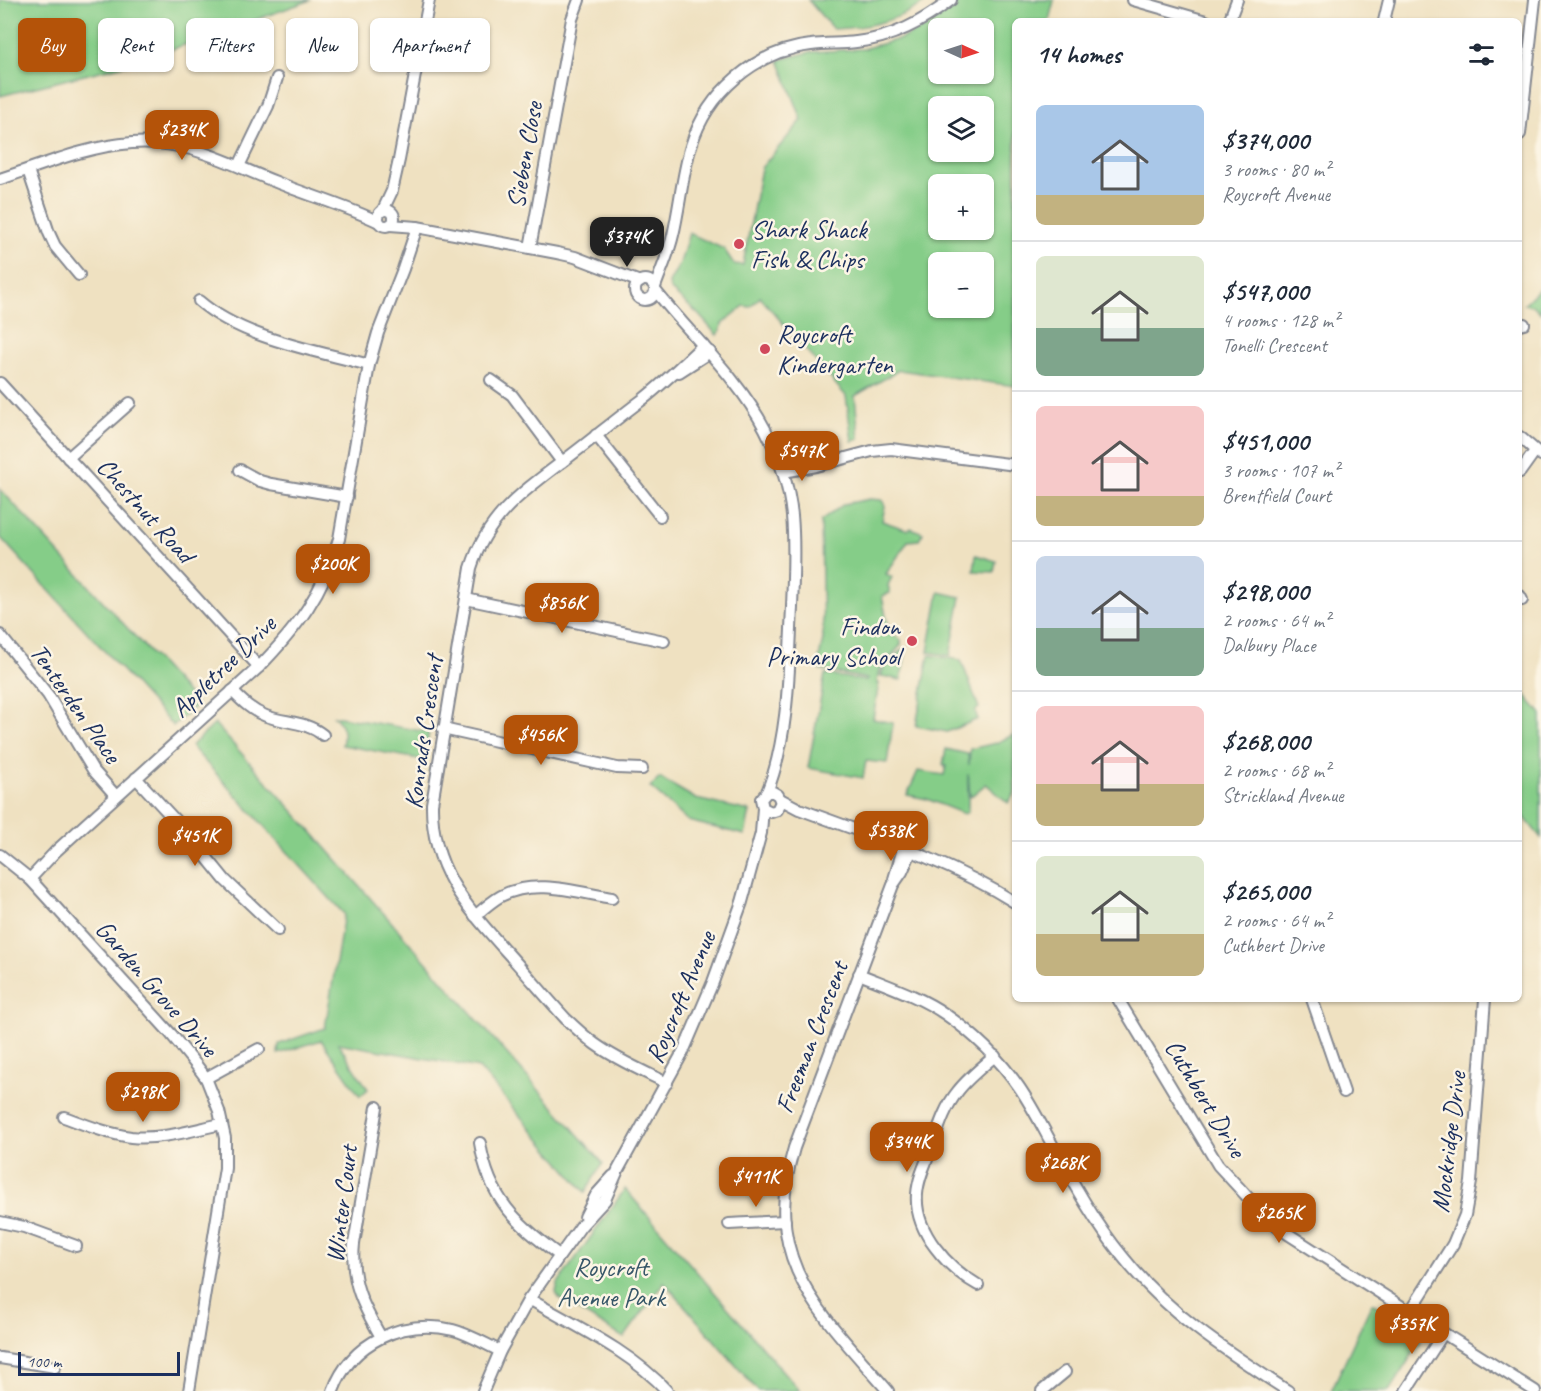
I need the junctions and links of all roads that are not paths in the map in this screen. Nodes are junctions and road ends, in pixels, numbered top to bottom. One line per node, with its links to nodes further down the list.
1 (429, 0): 16 (street)
2 (579, 0): 18 (street, Sieben Close)
3 (951, 0): 21 (street)
4 (1133, 0): 8 (street)
5 (1237, 0): 9 (street)
6 (1389, 0): 10 (street)
7 (1535, 0): 12 (street)
8 (1196, 18)
9 (1230, 18)
10 (1385, 18)
11 (277, 78): 13 (street)
12 (1522, 116)
13 (239, 166): 14 (street); 16 (street)
14 (28, 170): 15 (street); 20 (street)
15 (0, 179)
16 (386, 215): 17 (street)
17 (417, 227): 18 (street); 24 (street, Appletree Drive)
18 (530, 248): 19 (street)
19 (596, 265): 21 (street); 21 (street)
20 (80, 275)
21 (649, 288): 23 (street)
22 (199, 301): 24 (street)
23 (706, 349): 28 (street, Konrads Crescent); 36 (street)
24 (369, 365): 37 (street, Appletree Drive)
25 (491, 380): 32 (street)
26 (0, 383): 31 (street, Chestnut Road)
27 (130, 403): 31 (street)
28 (596, 435): 32 (street, Konrads Crescent); 38 (street)
29 (1522, 439): 30 (street)
30 (1538, 453): 35 (street)
31 (68, 458): 42 (street, Chestnut Road)
32 (562, 462): 39 (street, Konrads Crescent)
33 (1012, 464): 36 (street)
34 (240, 470): 37 (street)
35 (1522, 470)
36 (784, 476): 47 (street)
37 (347, 497): 42 (street, Appletree Drive)
38 (660, 516)
39 (466, 599): 41 (street); 44 (street, Konrads Crescent)
40 (0, 635): 50 (street, Tenterden Place)
41 (664, 641)
42 (258, 667): 43 (street, Appletree Drive)
43 (232, 691): 45 (street); 48 (street, Appletree Drive)
44 (443, 729): 46 (street); 59 (street, Konrads Crescent)
45 (323, 735)
46 (642, 769)
47 (776, 770): 49 (street); 51 (street)
48 (136, 778): 50 (street, Appletree Drive); 60 (street)
49 (767, 792): 51 (street); 52 (street)
50 (116, 796): 56 (street, Appletree Drive)
51 (779, 803): 52 (street); 53 (street, Roycroft Avenue); 54 (street)
52 (763, 808): 53 (street, Roycroft Avenue)
53 (761, 833): 68 (street, Roycroft Avenue)
54 (907, 850): 58 (street); 61 (street, Freeman Crescent)
55 (0, 855): 56 (street, Garden Grove Drive)
56 (27, 877): 67 (street, Garden Grove Drive)
57 (612, 898): 59 (street)
58 (1012, 901)
59 (475, 916): 68 (street, Konrads Crescent)
60 (278, 930)
61 (859, 974): 66 (street); 74 (street, Freeman Crescent)
62 (1121, 1002): 81 (street, Cuthbert Drive)
63 (1313, 1002): 69 (street)
64 (1485, 1002): 81 (street, Mockridge Drive)
65 (259, 1049): 67 (street)
66 (995, 1056): 79 (street); 94 (street)
67 (206, 1078): 72 (street, Garden Grove Drive)
68 (667, 1083): 78 (street, Roycroft Avenue)
69 (1344, 1092)
70 (376, 1107): 83 (street, Winter Court)
71 (64, 1117): 72 (street)
72 (222, 1124): 88 (street, Garden Grove Drive)
73 (480, 1143): 78 (street)
74 (785, 1221): 76 (street); 92 (street, Freeman Crescent)
75 (0, 1222): 77 (street)
76 (729, 1224)
77 (76, 1246)
78 (559, 1255): 80 (street, Roycroft Avenue)
79 (978, 1285)
80 (529, 1299): 84 (street, Roycroft Avenue); 91 (street)
81 (1410, 1312): 82 (street, Cuthbert Drive)
82 (1443, 1334): 95 (street); 96 (street, Cuthbert Drive)
83 (381, 1337): 84 (street); 89 (street)
84 (500, 1351): 90 (street, Roycroft Avenue)
85 (0, 1358): 86 (street)
86 (55, 1367)
87 (1065, 1372): 93 (street)
88 (189, 1391)
89 (333, 1391)
90 (483, 1391)
91 (667, 1391)
92 (888, 1391)
93 (1042, 1391)
94 (1288, 1391)
95 (1406, 1391)
96 (1535, 1391)

